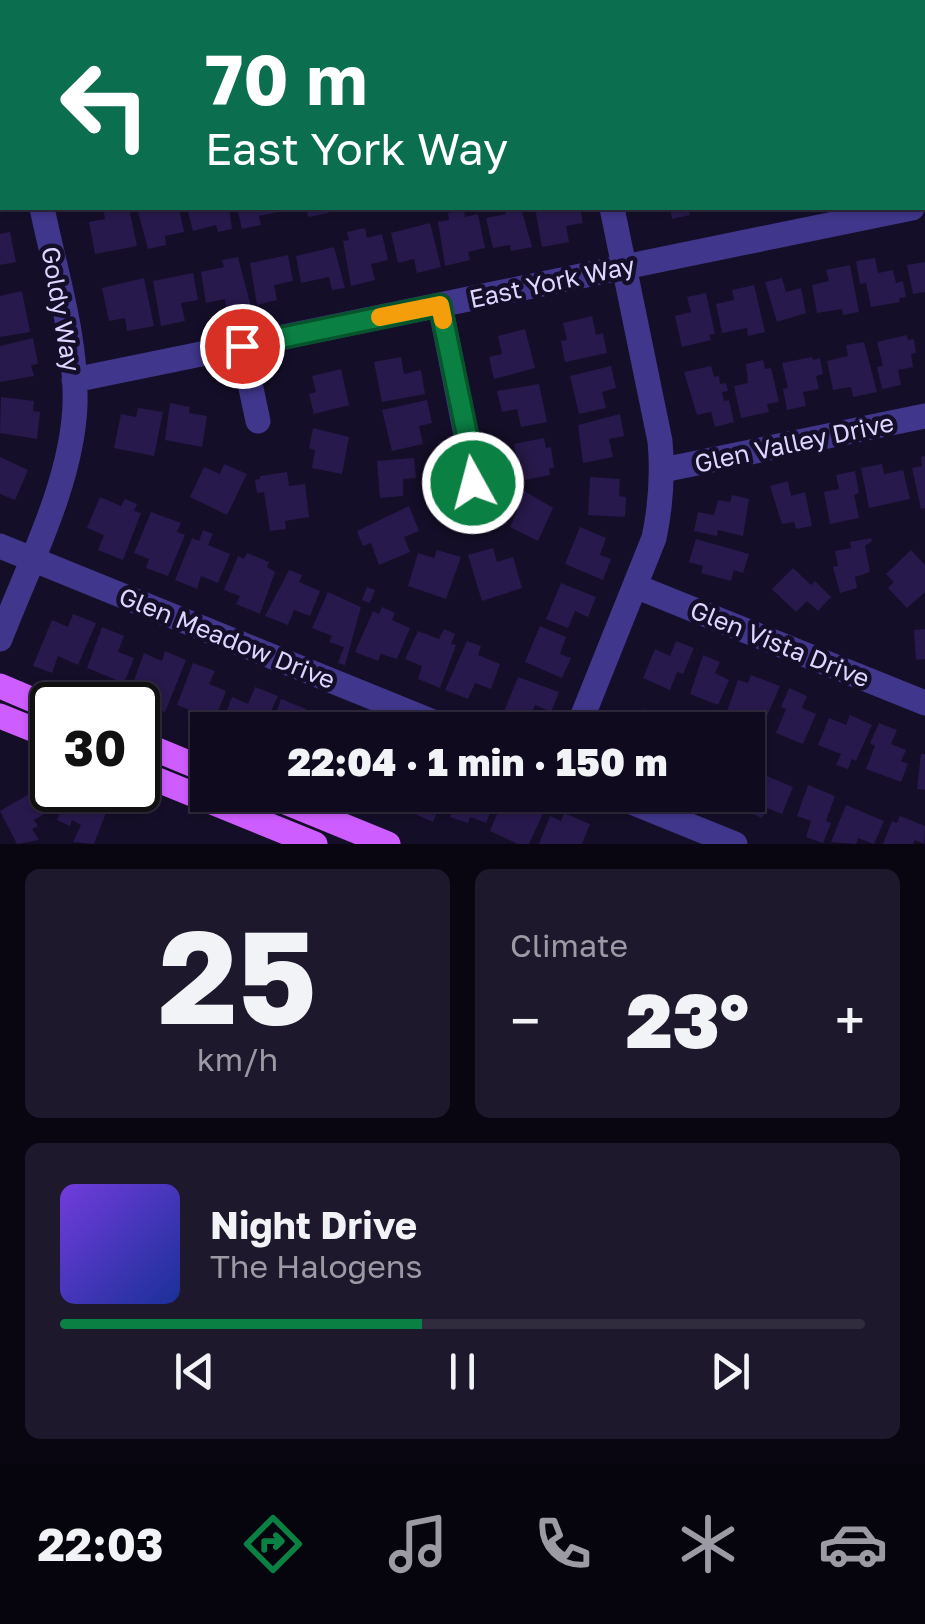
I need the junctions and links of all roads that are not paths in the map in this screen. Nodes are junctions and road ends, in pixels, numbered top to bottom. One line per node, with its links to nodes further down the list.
1 (42, 210): 7 (street, Goldy Way)
2 (612, 210): 4 (street)
3 (902, 210): 4 (street, East York Way)
4 (624, 267): 5 (street, East York Way); 10 (street)
5 (440, 305): 6 (street, East York Way); 11 (street)
6 (242, 346): 7 (street, East York Way); 9 (street)
7 (74, 380): 13 (street, Goldy Way)
8 (925, 416): 10 (street, Glen Valley Drive)
9 (258, 421)
10 (663, 470): 14 (street)
11 (458, 501)
12 (0, 546): 13 (street, Glen Meadow Drive)
13 (30, 558): 15 (street, Goldy Way); 19 (street, Glen Meadow Drive)
14 (635, 586): 18 (street, Glen Vista Drive); 20 (street)
15 (0, 639)
16 (0, 686): 17 (main road)
17 (30, 699)
18 (925, 703)
19 (410, 712)
20 (583, 712)
21 (0, 716): 22 (main road)
22 (30, 729)
23 (160, 751): 24 (main road)
24 (190, 763)
25 (160, 781): 28 (main road)
26 (310, 812): 29 (main road)
27 (656, 812): 30 (street)
28 (315, 844)
29 (388, 844)
30 (735, 844)

